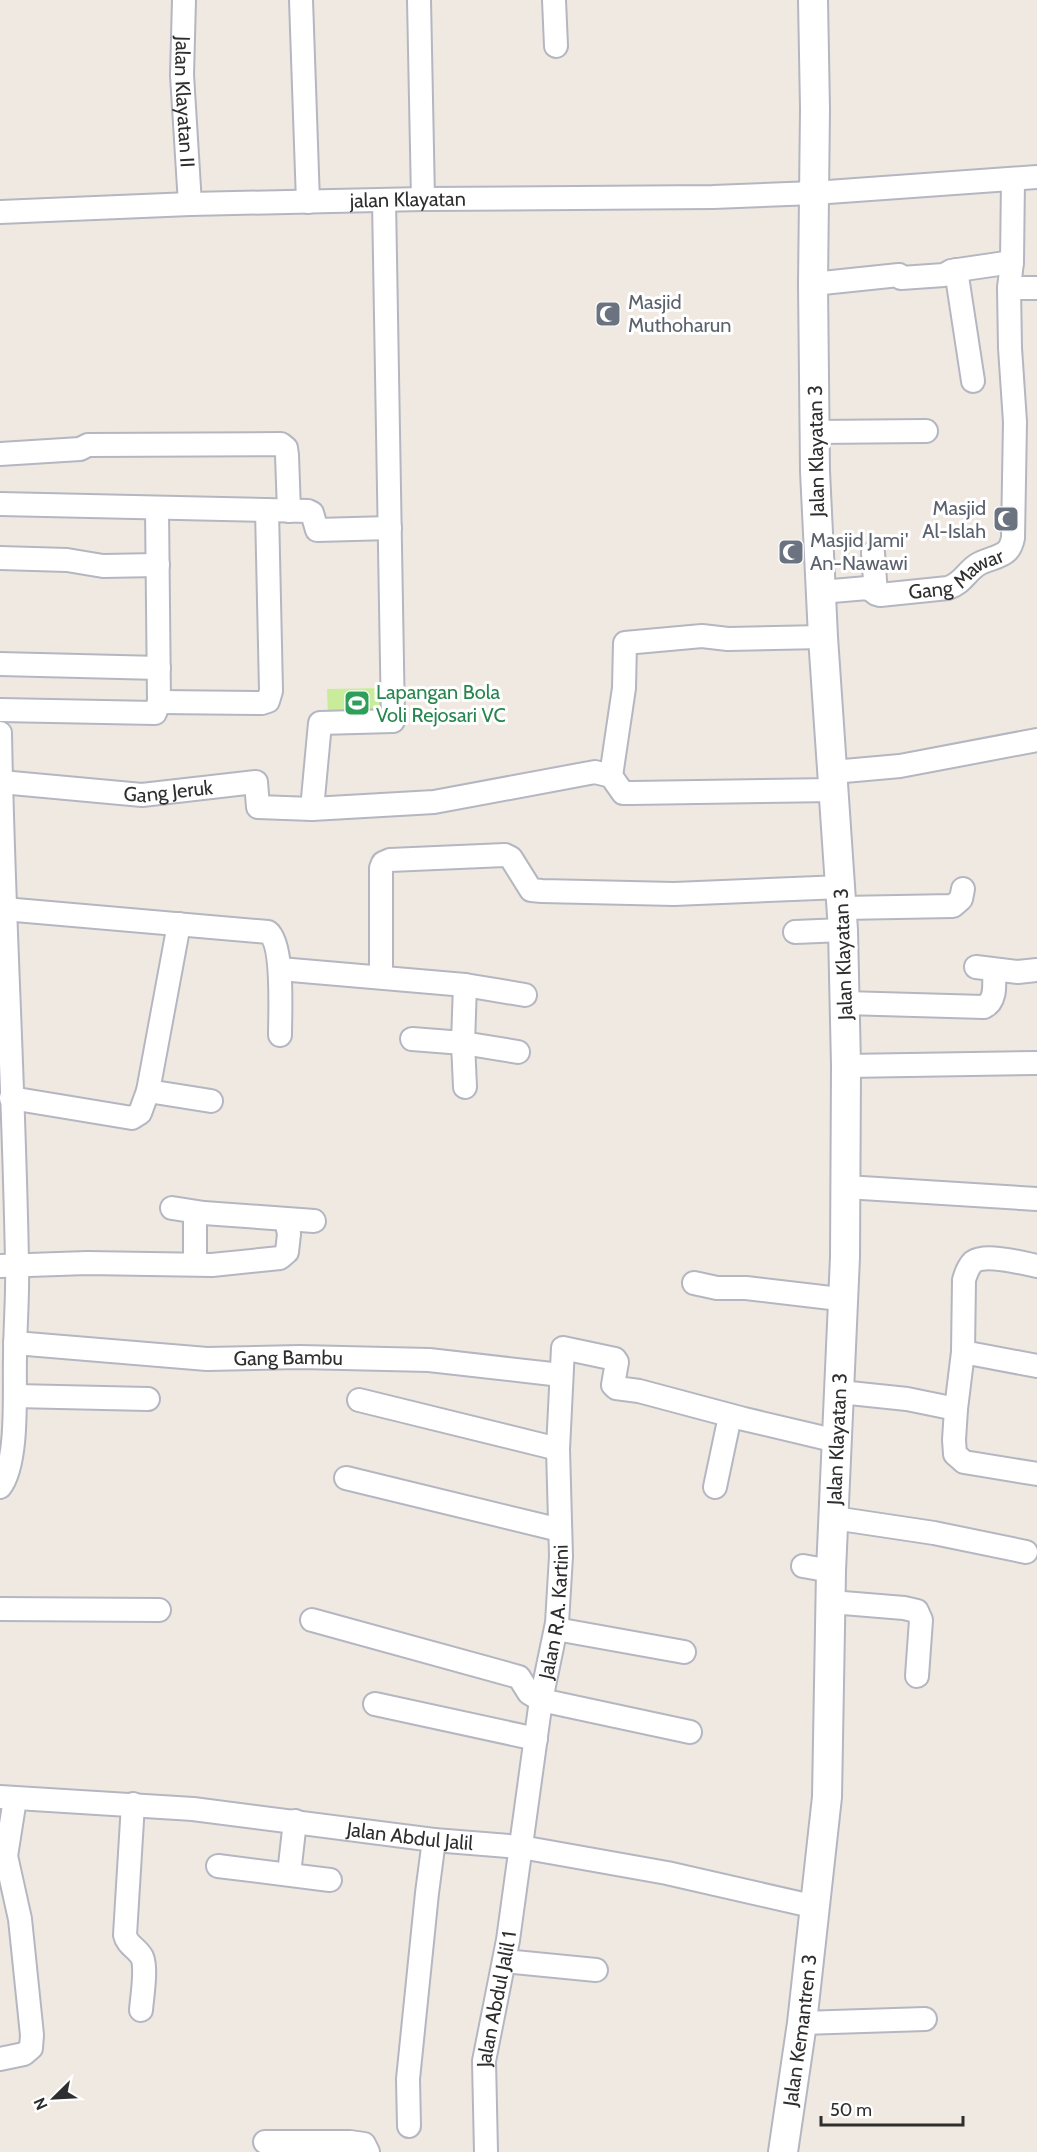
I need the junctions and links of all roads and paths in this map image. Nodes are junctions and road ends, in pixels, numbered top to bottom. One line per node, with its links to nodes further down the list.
1 (184, 0): 13 (street, Jalan Klayatan II)
2 (301, 0): 12 (street)
3 (419, 0): 10 (street)
4 (554, 0): 6 (street)
5 (813, 0): 9 (street, Jalan Klayatan 3)
6 (556, 46)
7 (1037, 177): 8 (street, jalan Klayatan)
8 (1013, 179): 9 (street, jalan Klayatan); 15 (street, Gang Mawar)
9 (814, 193): 10 (street, jalan Klayatan); 17 (street, Jalan Klayatan 3)
10 (423, 199): 11 (street, jalan Klayatan)
11 (384, 200): 12 (street, jalan Klayatan); 27 (street)
12 (308, 201): 13 (street, jalan Klayatan)
13 (190, 204): 14 (street, jalan Klayatan)
14 (0, 212)
15 (1012, 262): 16 (street); 18 (street, Gang Mawar)
16 (956, 270): 17 (street); 20 (street)
17 (813, 284): 22 (street, Jalan Klayatan 3)
18 (1009, 288): 19 (street); 32 (street, Gang Mawar)
19 (1037, 288)
20 (973, 381)
21 (926, 431): 22 (street)
22 (815, 432): 31 (street, Jalan Klayatan 3)
23 (0, 454): 26 (street)
24 (0, 504): 25 (street)
25 (157, 508): 26 (street); 30 (street)
26 (278, 511): 27 (street); 36 (street)
27 (390, 528): 43 (street)
28 (873, 553): 32 (street)
29 (0, 558): 30 (street)
30 (158, 565): 35 (street)
31 (821, 592): 32 (street, Gang Mawar); 33 (street, Jalan Klayatan 3)
32 (876, 594)
33 (823, 637): 40 (street); 41 (street, Jalan Klayatan 3)
34 (0, 664): 35 (street)
35 (159, 669): 36 (street)
36 (159, 702): 37 (street)
37 (0, 710)
38 (0, 733): 42 (street)
39 (1037, 740): 41 (street)
40 (611, 776): 41 (street); 43 (street)
41 (834, 781): 45 (street, Jalan Klayatan 3)
42 (1, 782): 43 (street, Gang Jeruk); 46 (street)
43 (312, 809)
44 (963, 888): 45 (street)
45 (842, 908): 48 (street); 52 (street); 56 (street, Jalan Klayatan 3)
46 (4, 909): 47 (street); 49 (street)
47 (179, 924): 50 (street); 64 (street)
48 (795, 932)
49 (3, 937): 55 (street)
50 (280, 969): 52 (street); 57 (street)
51 (1037, 970): 56 (street)
52 (381, 977): 53 (street)
53 (465, 985): 54 (street); 59 (street)
54 (525, 995)
55 (4, 999): 65 (street)
56 (845, 1004): 62 (street, Jalan Klayatan 3)
57 (280, 1035)
58 (412, 1039): 59 (street)
59 (463, 1043): 60 (street); 63 (street)
60 (518, 1052)
61 (1037, 1063): 62 (street)
62 (846, 1066): 68 (street, Jalan Klayatan 3)
63 (465, 1087)
64 (148, 1091): 65 (street); 66 (street)
65 (11, 1098): 67 (street)
66 (211, 1101)
67 (6, 1121): 72 (street)
68 (846, 1187): 69 (street); 84 (street, Jalan Klayatan 3)
69 (1037, 1199)
70 (172, 1208): 71 (street)
71 (195, 1213): 73 (street); 75 (street)
72 (8, 1217): 76 (street)
73 (286, 1220): 74 (street); 75 (street)
74 (314, 1221)
75 (195, 1264): 76 (street)
76 (9, 1266): 80 (street)
77 (1037, 1266): 81 (street)
78 (694, 1283): 79 (street)
79 (831, 1298)
80 (10, 1352): 83 (street, Gang Bambu); 85 (street)
81 (963, 1352): 82 (street); 88 (street)
82 (1037, 1366)
83 (561, 1375): 89 (street, Jalan R.A. Kartini); 91 (street, Jalan R.A. Kartini)
84 (840, 1392): 88 (street); 90 (street, Jalan Klayatan 3)
85 (15, 1396): 86 (street); 94 (street)
86 (148, 1399)
87 (359, 1400): 91 (street)
88 (957, 1410): 92 (street)
89 (730, 1416): 90 (street); 95 (street)
90 (837, 1441): 96 (street, Jalan Klayatan 3)
91 (558, 1449): 97 (street, Jalan R.A. Kartini)
92 (1037, 1474)
93 (346, 1478): 97 (street)
94 (0, 1487)
95 (715, 1487)
96 (834, 1518): 98 (street); 100 (street, Jalan Klayatan 3)
97 (560, 1530): 105 (street, Jalan R.A. Kartini)
98 (1026, 1552)
99 (803, 1566): 100 (street)
100 (831, 1571): 101 (street, Jalan Klayatan 3)
101 (831, 1602): 107 (street); 121 (street, Jalan Klayatan 3)
102 (0, 1609): 103 (street)
103 (159, 1611)
104 (312, 1620): 108 (street)
105 (556, 1629): 106 (street); 108 (street, Jalan R.A. Kartini)
106 (684, 1652)
107 (917, 1676)
108 (541, 1700): 110 (street); 111 (street, Jalan R.A. Kartini)
109 (375, 1704): 111 (street)
110 (690, 1732)
111 (536, 1738): 116 (street, Jalan R.A. Kartini)
112 (7, 1798): 113 (street, Jalan Abdul Jalil); 117 (street)
113 (133, 1804): 114 (street, Jalan Abdul Jalil); 124 (street)
114 (295, 1821): 115 (street, Jalan Abdul Jalil); 119 (street)
115 (434, 1840): 116 (street, Jalan Abdul Jalil); 128 (street)
116 (521, 1847): 121 (street, Jalan Abdul Jalil); 122 (street, Jalan Abdul Jalil 1)
117 (3, 1855): 127 (street)
118 (218, 1866): 119 (street)
119 (289, 1874): 120 (street)
120 (330, 1880)
121 (816, 1907): 126 (street, Jalan Kemantren 3)
122 (504, 1960): 123 (street); 131 (street, Jalan Abdul Jalil 1)
123 (596, 1970)
124 (141, 2010)
125 (925, 2019): 126 (street)
126 (802, 2023): 132 (street, Jalan Kemantren 3)
127 (0, 2059)
128 (410, 2126)
129 (265, 2142): 130 (street)
130 (368, 2152)
131 (486, 2152)
132 (783, 2152)

